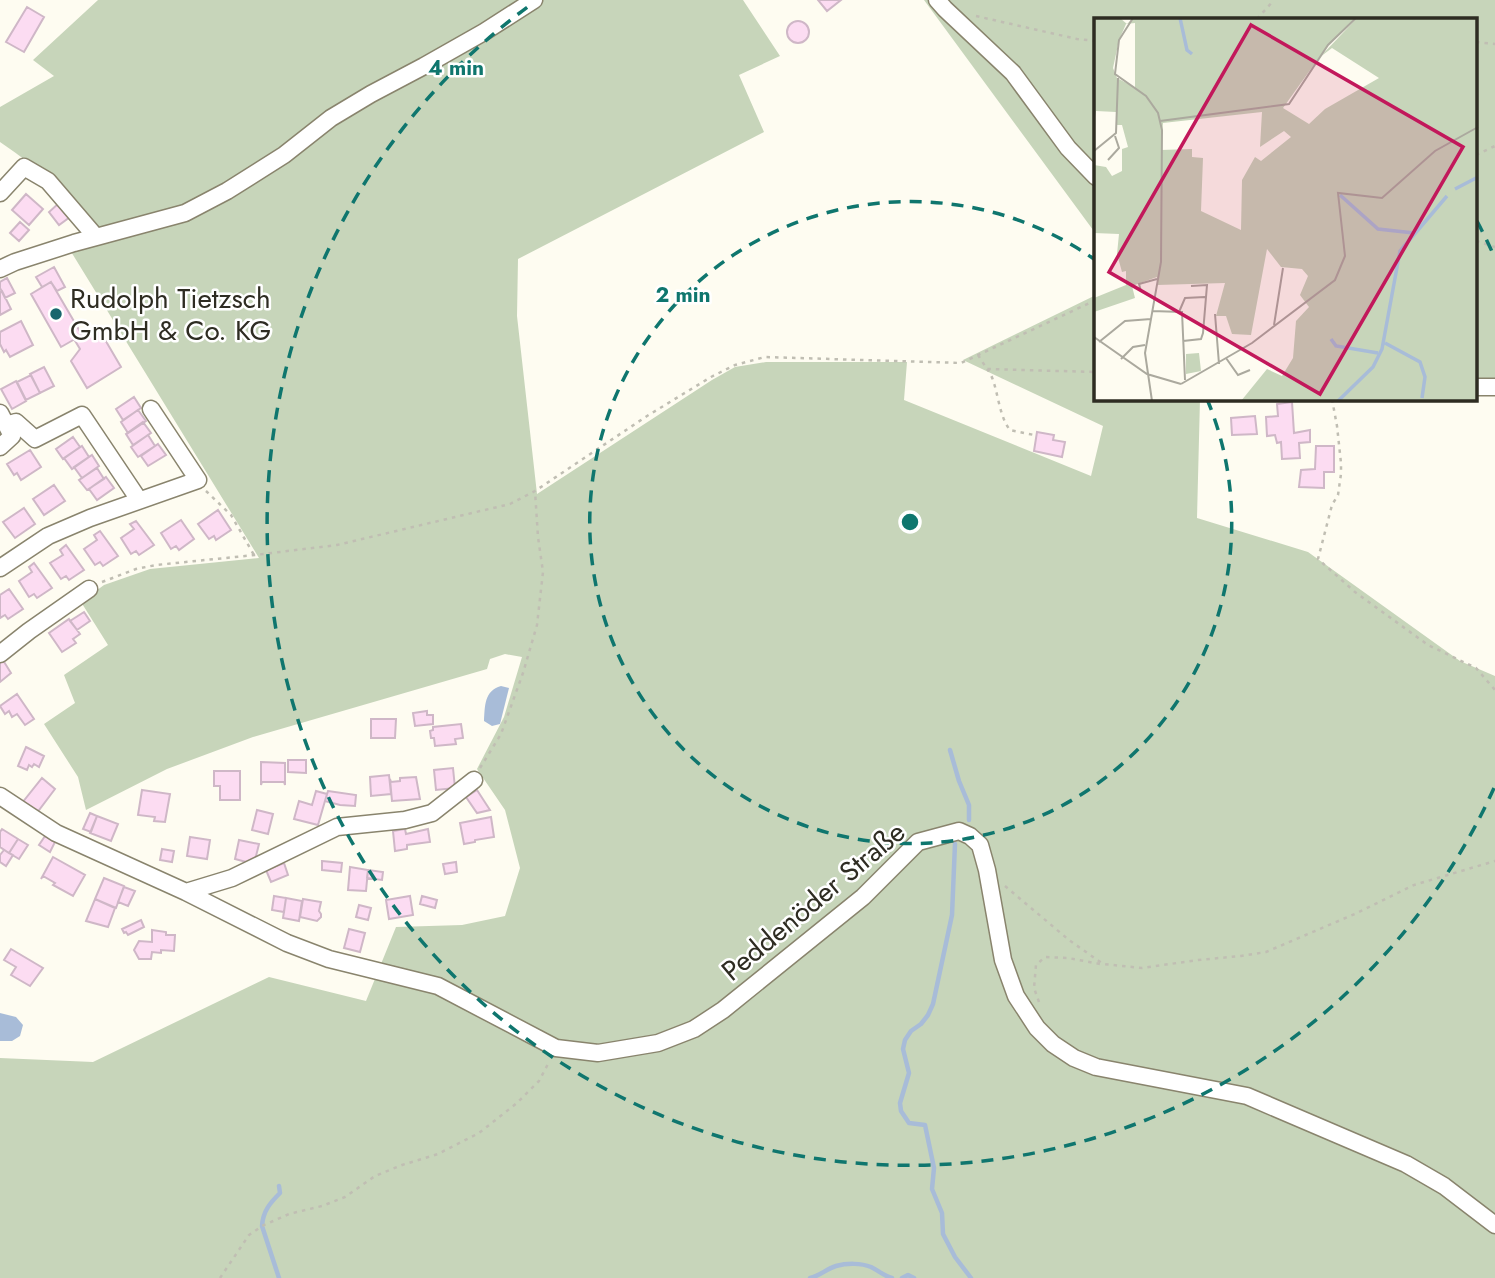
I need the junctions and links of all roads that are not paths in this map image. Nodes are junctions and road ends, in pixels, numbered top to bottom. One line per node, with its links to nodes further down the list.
1 (534, 0): 5 (street)
2 (937, 0): 3 (street)
3 (1094, 175)
4 (0, 193): 5 (street)
5 (96, 237): 6 (street)
6 (0, 269)
7 (151, 409): 10 (street)
8 (3, 419): 9 (street); 10 (street)
9 (0, 447)
10 (139, 500): 11 (street)
11 (0, 568)
12 (89, 589): 13 (street)
13 (0, 654)
14 (474, 780): 16 (street)
15 (0, 796): 16 (street, Peddenöder Straße)
16 (186, 892): 17 (street, Peddenöder Straße)
17 (1495, 1225)

